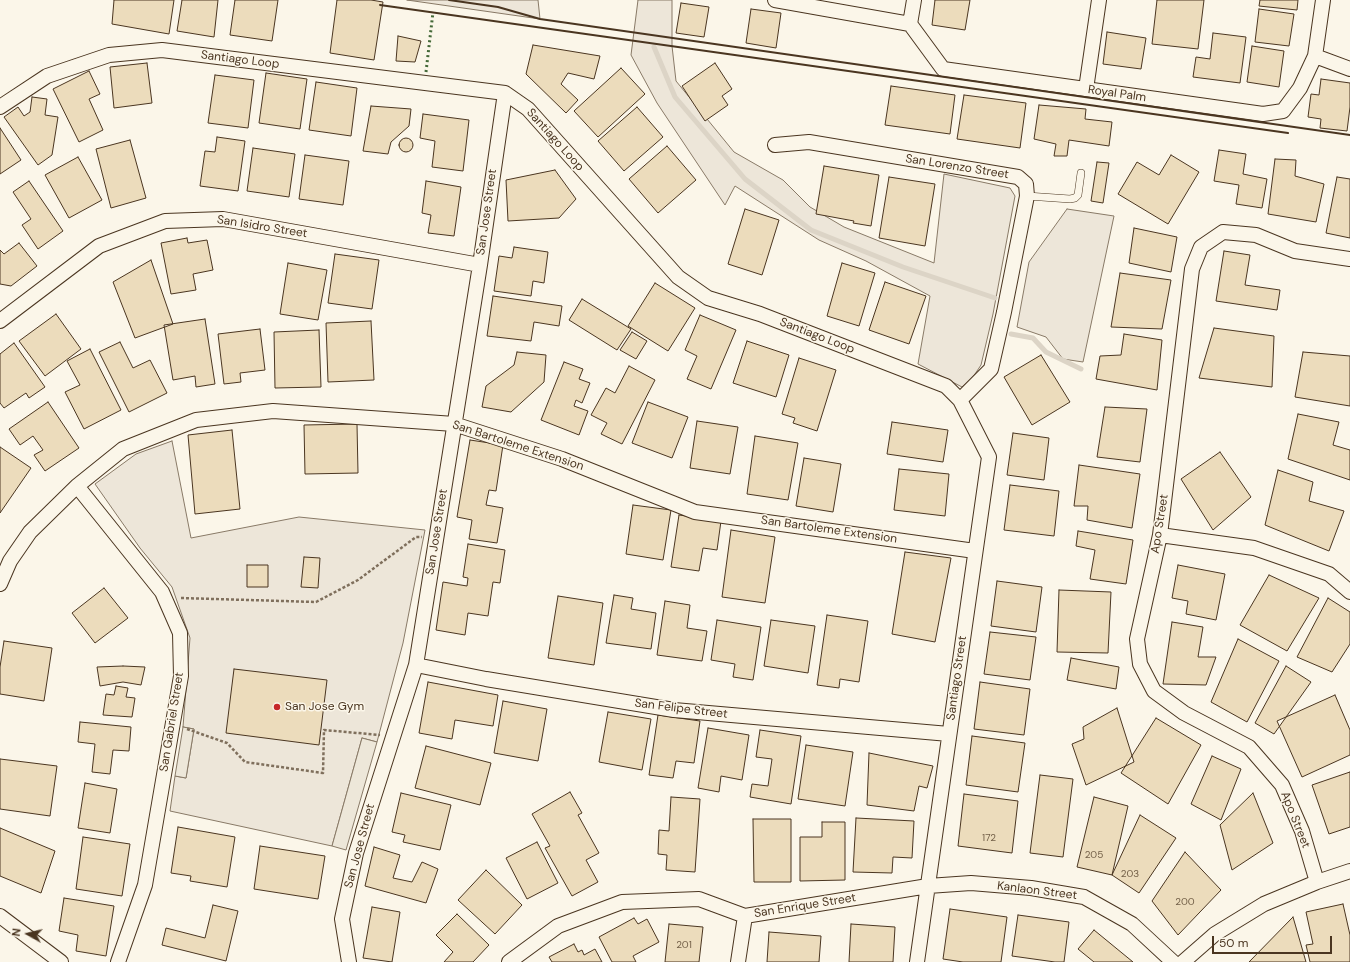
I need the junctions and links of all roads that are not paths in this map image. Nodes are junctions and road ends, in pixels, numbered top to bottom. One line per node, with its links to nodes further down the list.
1 (775, 0): 5 (street)
2 (914, 0): 5 (street)
3 (1099, 0): 8 (street)
4 (1323, 0): 6 (street, Royal Palm)
5 (910, 24): 8 (street, Royal Palm)
6 (1315, 56): 7 (street); 8 (street, Royal Palm)
7 (1350, 69)
8 (1086, 90)
9 (505, 93): 10 (street, Santiago Loop); 15 (street, San Jose Street); 17 (street, Santiago Loop)
10 (0, 107)
11 (775, 145): 13 (street, San Lorenzo Street)
12 (1081, 173): 13 (lane)
13 (1027, 196): 17 (street)
14 (1350, 259): 20 (street, Apo Street)
15 (480, 265): 16 (street, San Isidro Street); 18 (street, San Jose Street)
16 (0, 321)
17 (960, 400): 21 (street, Santiago Street)
18 (454, 424): 19 (street, San Bartoleme Extension); 21 (street, San Bartoleme Extension); 24 (street, San Jose Street)
19 (77, 486): 22 (street, San Bartoleme Extension); 32 (street, San Gabriel Street)
20 (1160, 535): 23 (street); 27 (street, Apo Street)
21 (975, 551): 25 (street, Santiago Street)
22 (0, 584)
23 (1350, 592)
24 (416, 665): 25 (street, San Felipe Street); 33 (street, San Jose Street)
25 (949, 734): 28 (street, Santiago Street)
26 (1350, 871): 27 (street)
27 (1317, 882): 38 (street)
28 (928, 886): 30 (street, San Enrique Street); 36 (street, Santiago Street); 37 (street, Kanlaon Street)
29 (0, 916): 31 (street)
30 (745, 916): 34 (street, San Enrique Street); 35 (street)
31 (61, 962)
32 (118, 962)
33 (349, 962)
34 (509, 962)
35 (738, 962)
36 (917, 962)
37 (1173, 962)
38 (1183, 962)

